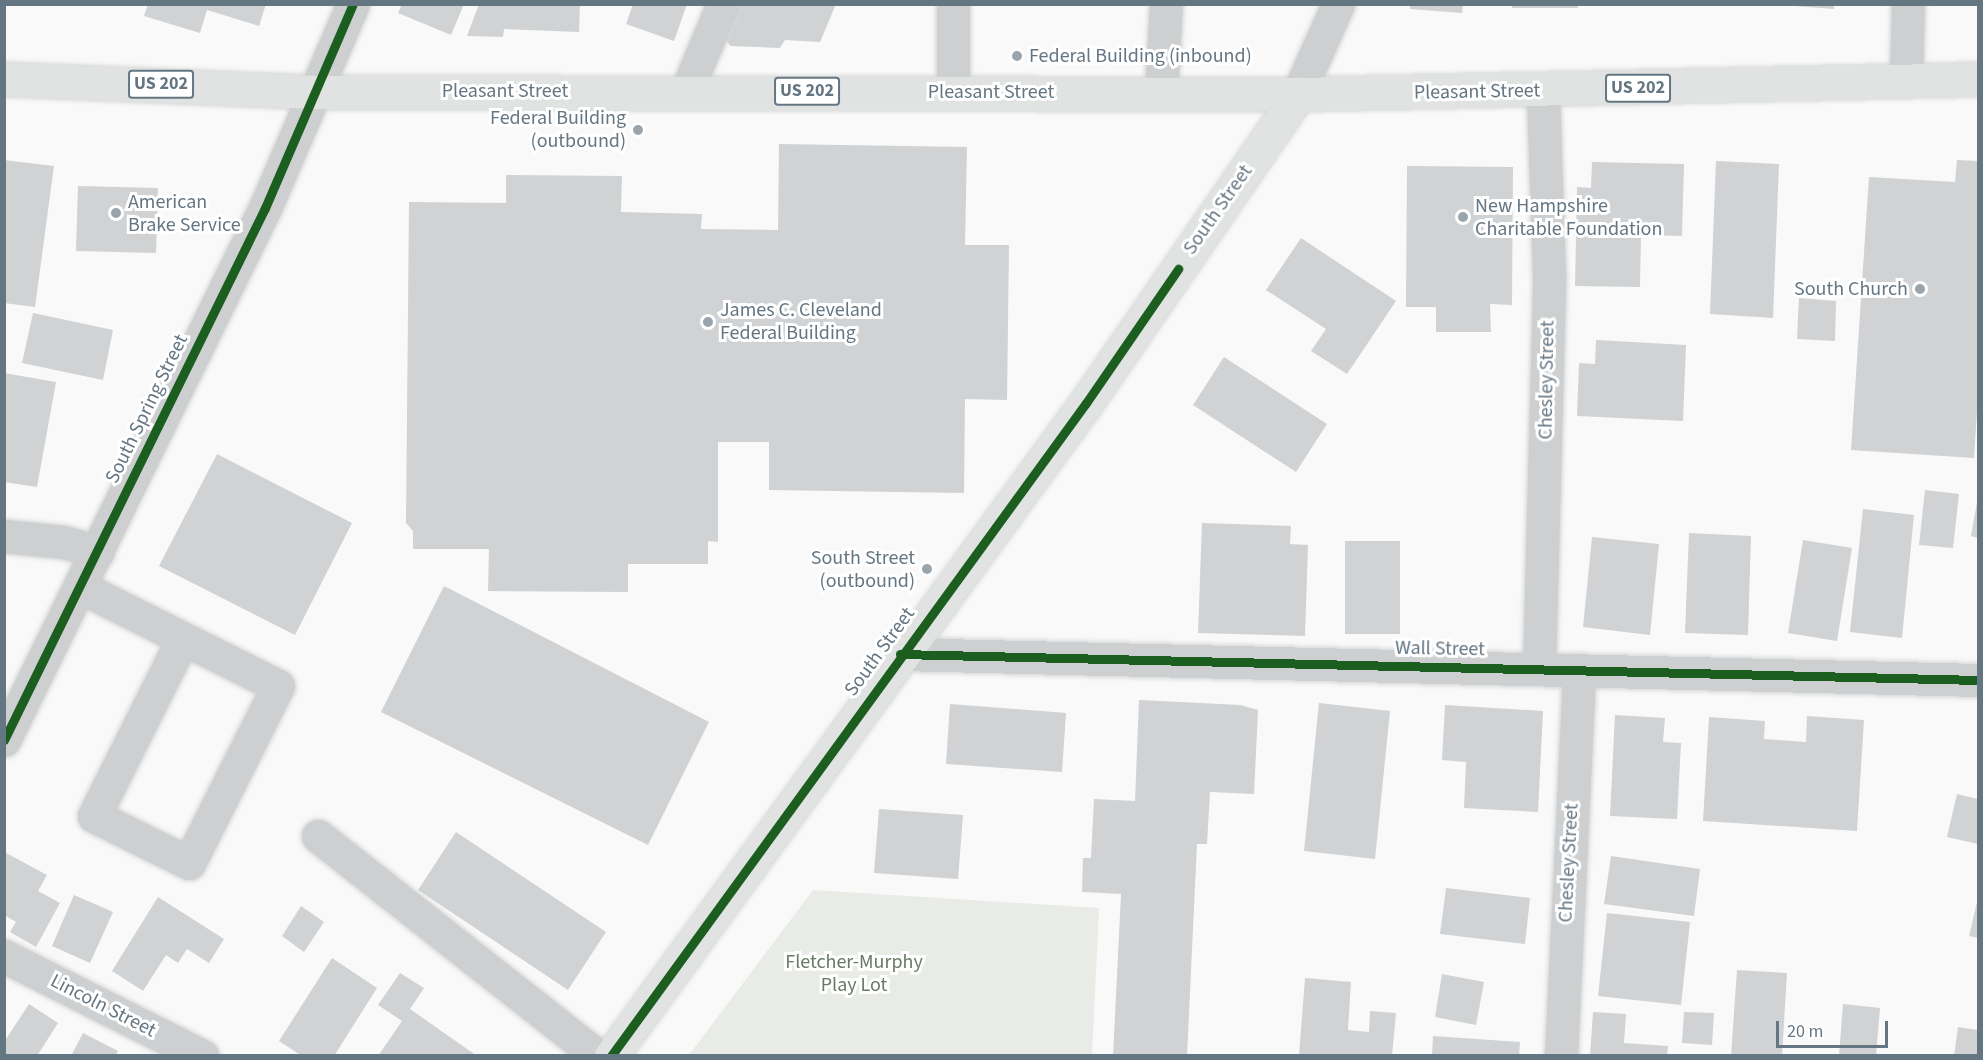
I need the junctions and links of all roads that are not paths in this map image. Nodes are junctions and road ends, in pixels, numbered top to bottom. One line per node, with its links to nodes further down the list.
1 (353, 4): 12 (street, South Spring Street)
2 (723, 4): 10 (street)
3 (953, 4): 13 (street)
4 (1166, 4): 14 (street)
5 (1338, 4): 15 (street)
6 (1908, 4): 7 (street)
7 (1906, 78): 9 (main road, Pleasant Street / US 202); 11 (main road, Pleasant Street / US 202)
8 (4, 79): 12 (main road, Pleasant Street / US 202)
9 (1978, 79)
10 (687, 90): 12 (main road, Pleasant Street / US 202); 13 (main road, Pleasant Street / US 202)
11 (1543, 91): 15 (main road, Pleasant Street / US 202); 21 (street, Chesley Street)
12 (317, 92): 17 (street, South Spring Street)
13 (953, 92): 14 (main road, Pleasant Street / US 202)
14 (1161, 93): 15 (main road, Pleasant Street / US 202)
15 (1298, 94): 20 (main road, South Street)
16 (4, 536): 17 (street)
17 (98, 552): 18 (street, South Spring Street)
18 (80, 587): 19 (street); 24 (street, South Spring Street)
19 (182, 640): 19 (street)
20 (900, 654): 21 (street, Wall Street); 30 (main road, South Street)
21 (1539, 669): 22 (street, Wall Street)
22 (1579, 670): 23 (street, Wall Street); 31 (street, Chesley Street)
23 (1978, 680)
24 (18, 683): 25 (street, South Spring Street)
25 (4, 740)
26 (318, 836): 29 (street)
27 (4, 956): 28 (street, Lincoln Street)
28 (202, 1056)
29 (598, 1056)
30 (611, 1056)
31 (1561, 1056)

